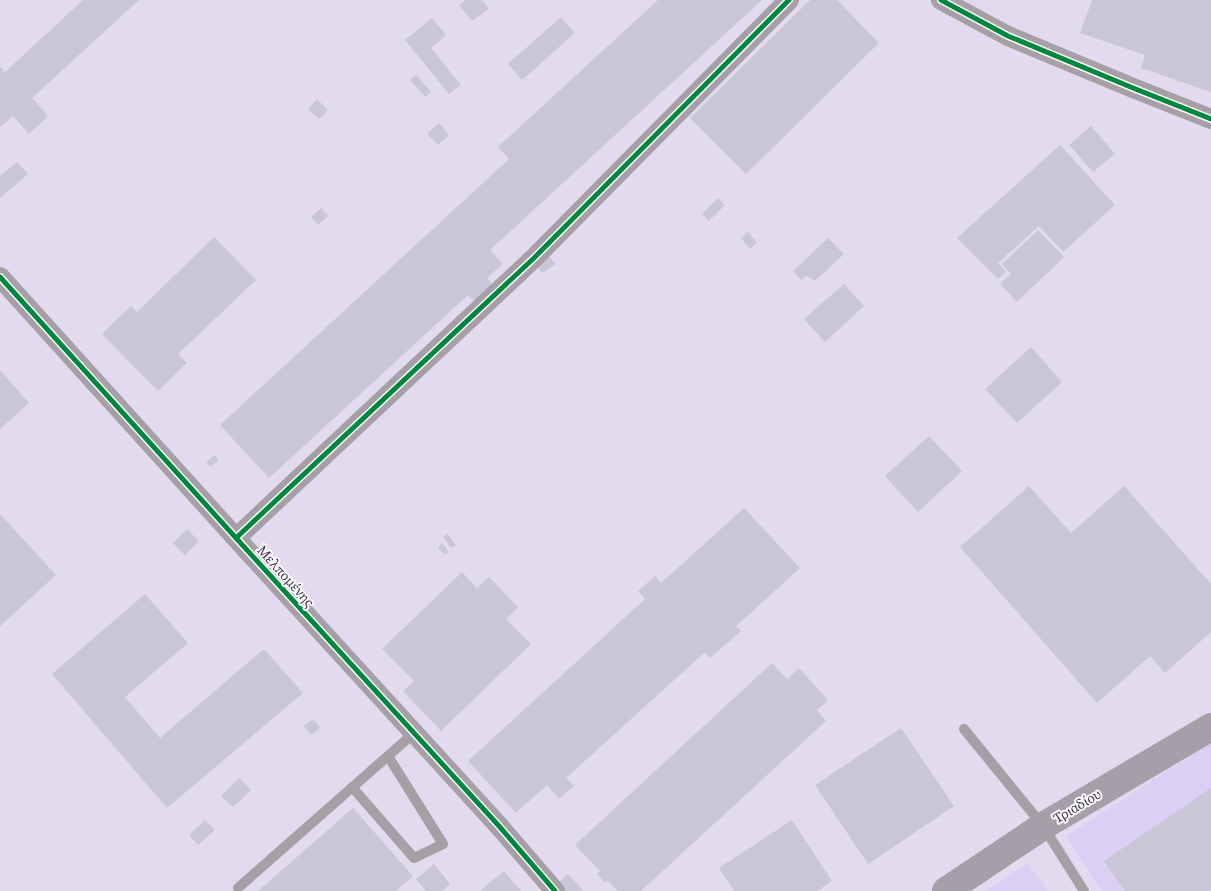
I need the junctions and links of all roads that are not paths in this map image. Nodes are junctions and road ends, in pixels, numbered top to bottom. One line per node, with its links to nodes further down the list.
1 (789, 0): 5 (street)
2 (942, 0): 3 (street)
3 (1211, 119)
4 (0, 277): 5 (street, Μελπομένης)
5 (236, 538): 8 (street, Μελπομένης)
6 (1211, 727): 11 (main road, Τριαδίου)
7 (964, 729): 11 (lane)
8 (414, 733): 9 (lane); 13 (street, Μελπομένης)
9 (388, 756): 10 (lane); 10 (lane)
10 (352, 787): 12 (lane)
11 (1043, 826): 14 (main road, Τριαδίου); 15 (lane)
12 (238, 888)
13 (555, 891)
14 (946, 891)
15 (1084, 891)

